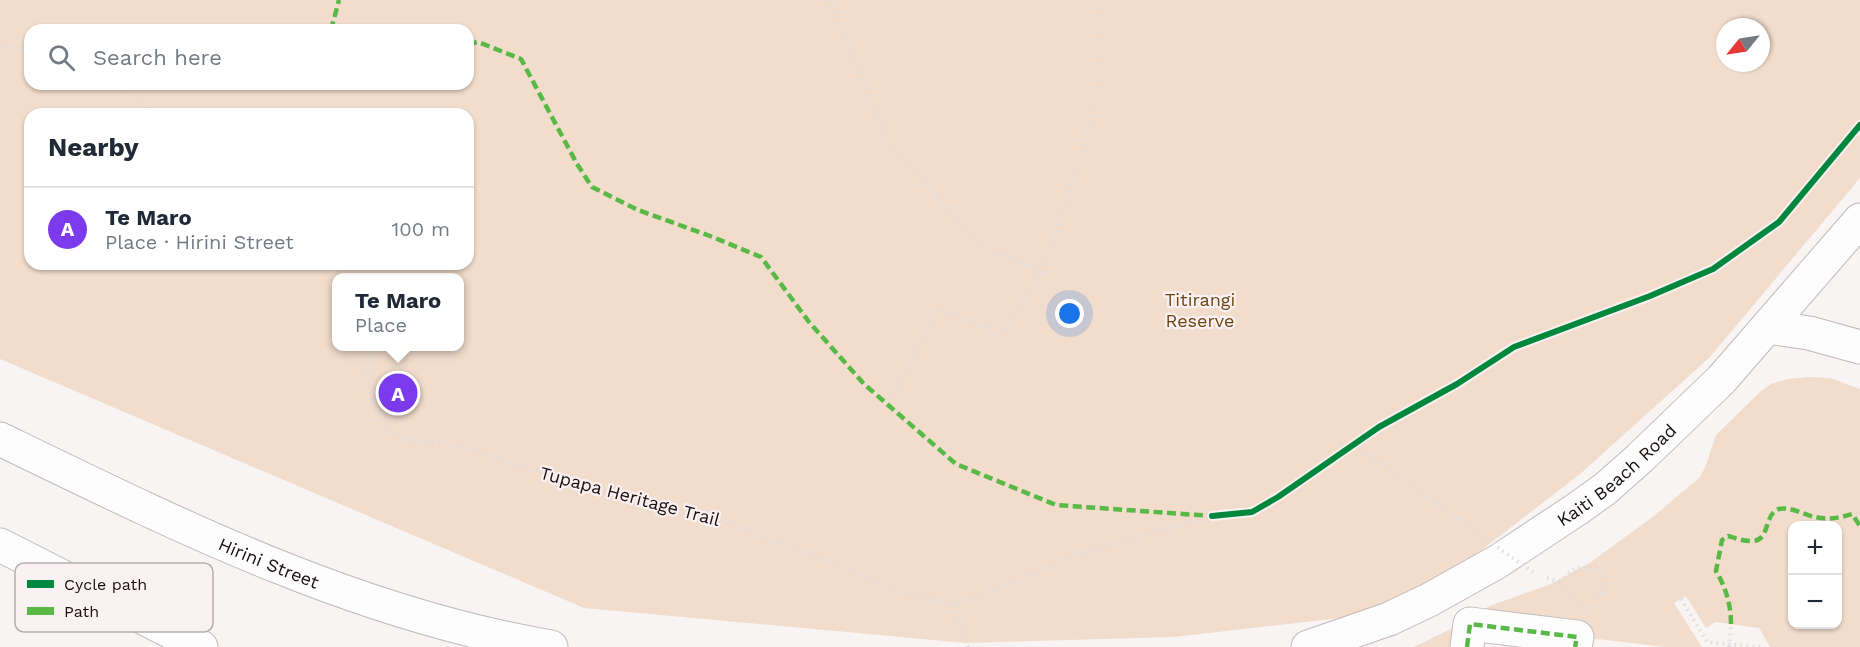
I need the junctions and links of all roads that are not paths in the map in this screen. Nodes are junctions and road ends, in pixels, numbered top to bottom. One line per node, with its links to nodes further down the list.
1 (1860, 219): 2 (main road, Kaiti Beach Road)
2 (1768, 327): 3 (main road); 10 (main road, Kaiti Beach Road)
3 (1860, 347)
4 (0, 439): 9 (main road, Hirini Street)
5 (0, 545): 6 (main road)
6 (35, 563)
7 (171, 632): 8 (main road)
8 (201, 647)
9 (551, 647)
10 (1308, 647)
11 (1467, 647): 12 (main road)
12 (1575, 647)

